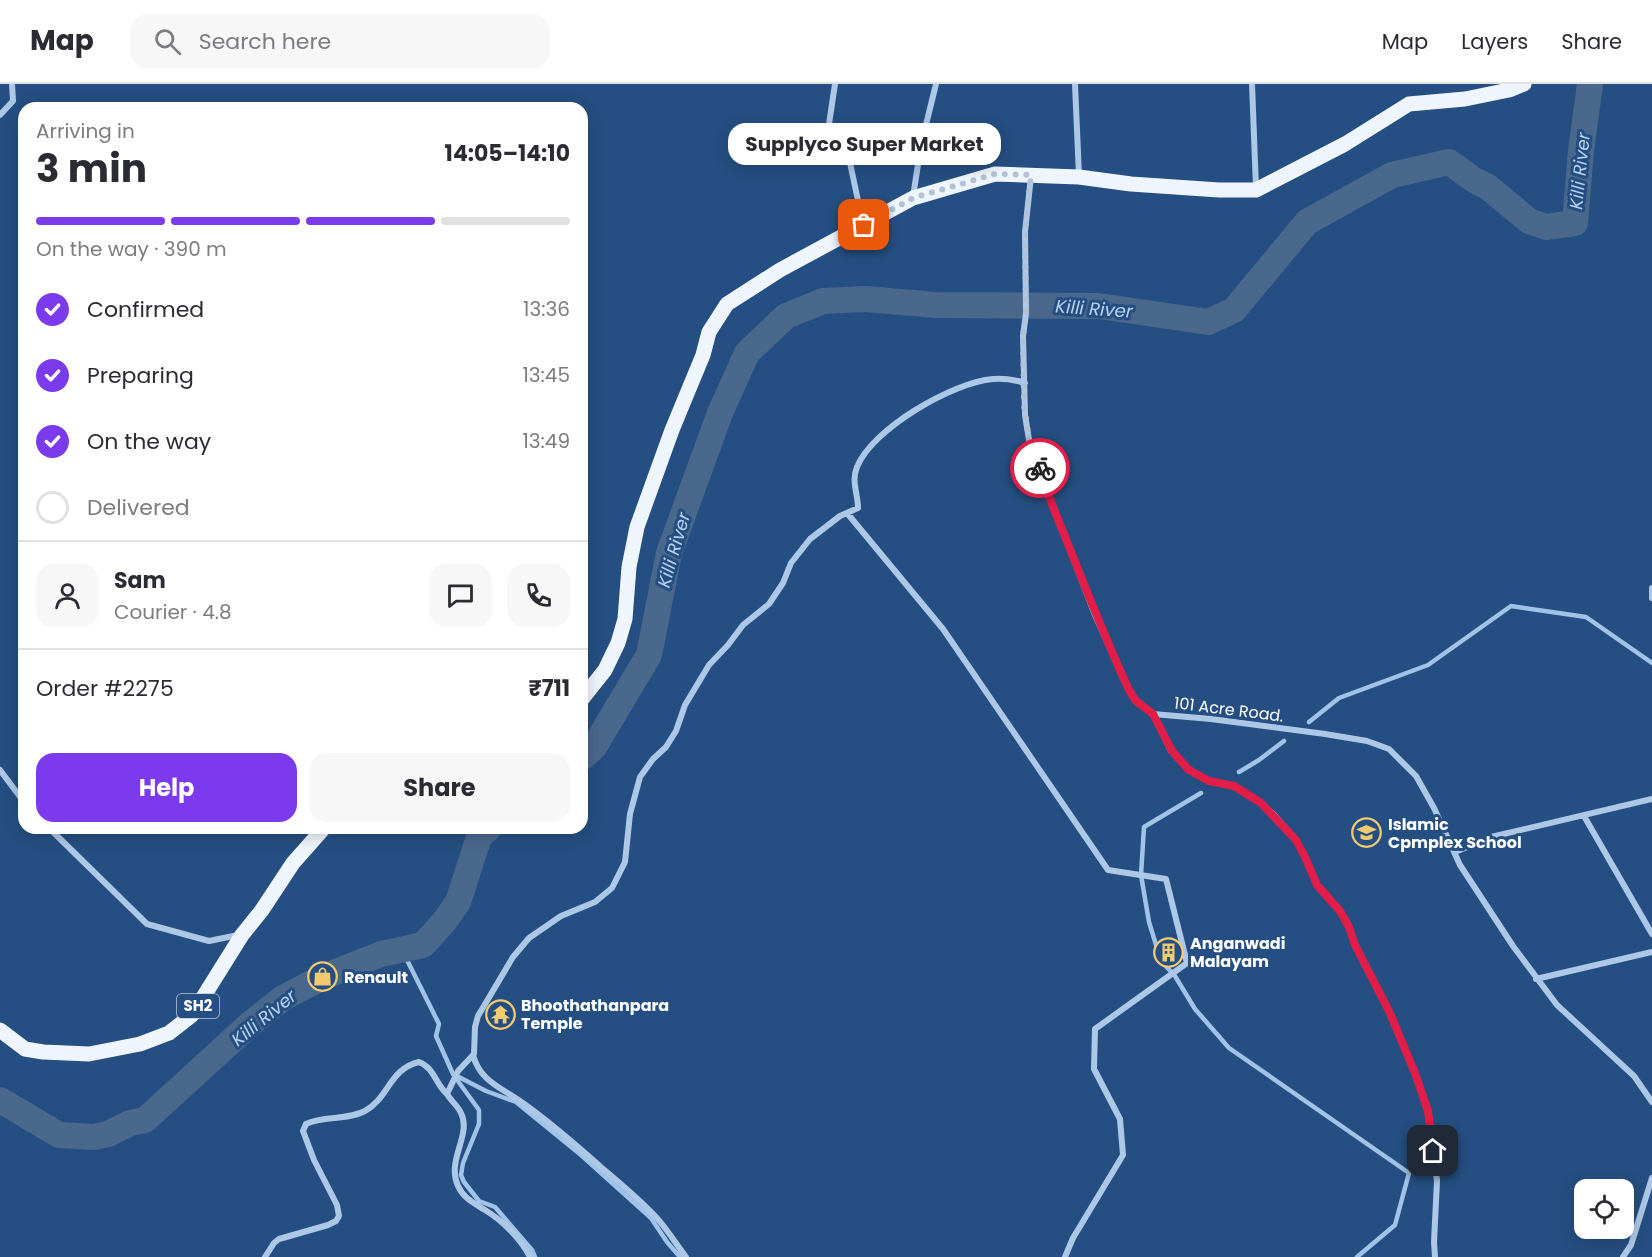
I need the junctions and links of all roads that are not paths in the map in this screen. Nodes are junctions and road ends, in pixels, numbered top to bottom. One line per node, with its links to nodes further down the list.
1 (12, 84): 7 (street)
2 (835, 84): 12 (street)
3 (936, 84): 11 (street)
4 (1075, 84): 9 (street)
5 (1252, 84): 10 (street)
6 (1524, 84): 10 (main road)
7 (0, 114)
8 (1031, 175): 9 (main road); 11 (main road); 13 (street, 101 Acre Road.)
9 (1080, 177): 10 (main road)
10 (1256, 190)
11 (913, 198): 12 (main road)
12 (864, 225): 17 (main road)
13 (1025, 383): 14 (street); 18 (street, 101 Acre Road.)
14 (847, 513): 31 (street); 38 (street)
15 (1652, 588): 16 (street)
16 (1652, 598)
17 (588, 691)
18 (1153, 714): 25 (street, 101 Acre Road.); 39 (street)
19 (0, 770): 20 (street)
20 (18, 794)
21 (1652, 799): 22 (street)
22 (1584, 816): 25 (street); 26 (street)
23 (55, 834): 27 (street)
24 (319, 834): 27 (main road, SH2)
25 (1455, 852): 29 (street, 101 Acre Road.)
26 (1652, 934)
27 (242, 935): 30 (main road, SH2)
28 (1652, 952): 29 (street)
29 (1536, 979): 33 (street, 101 Acre Road.)
30 (0, 1030)
31 (473, 1055): 32 (street); 37 (street)
32 (447, 1094): 35 (street); 36 (street)
33 (1652, 1102)
34 (1652, 1178): 40 (street)
35 (265, 1257)
36 (530, 1257)
37 (686, 1257)
38 (1065, 1257)
39 (1435, 1257)
40 (1623, 1257)

